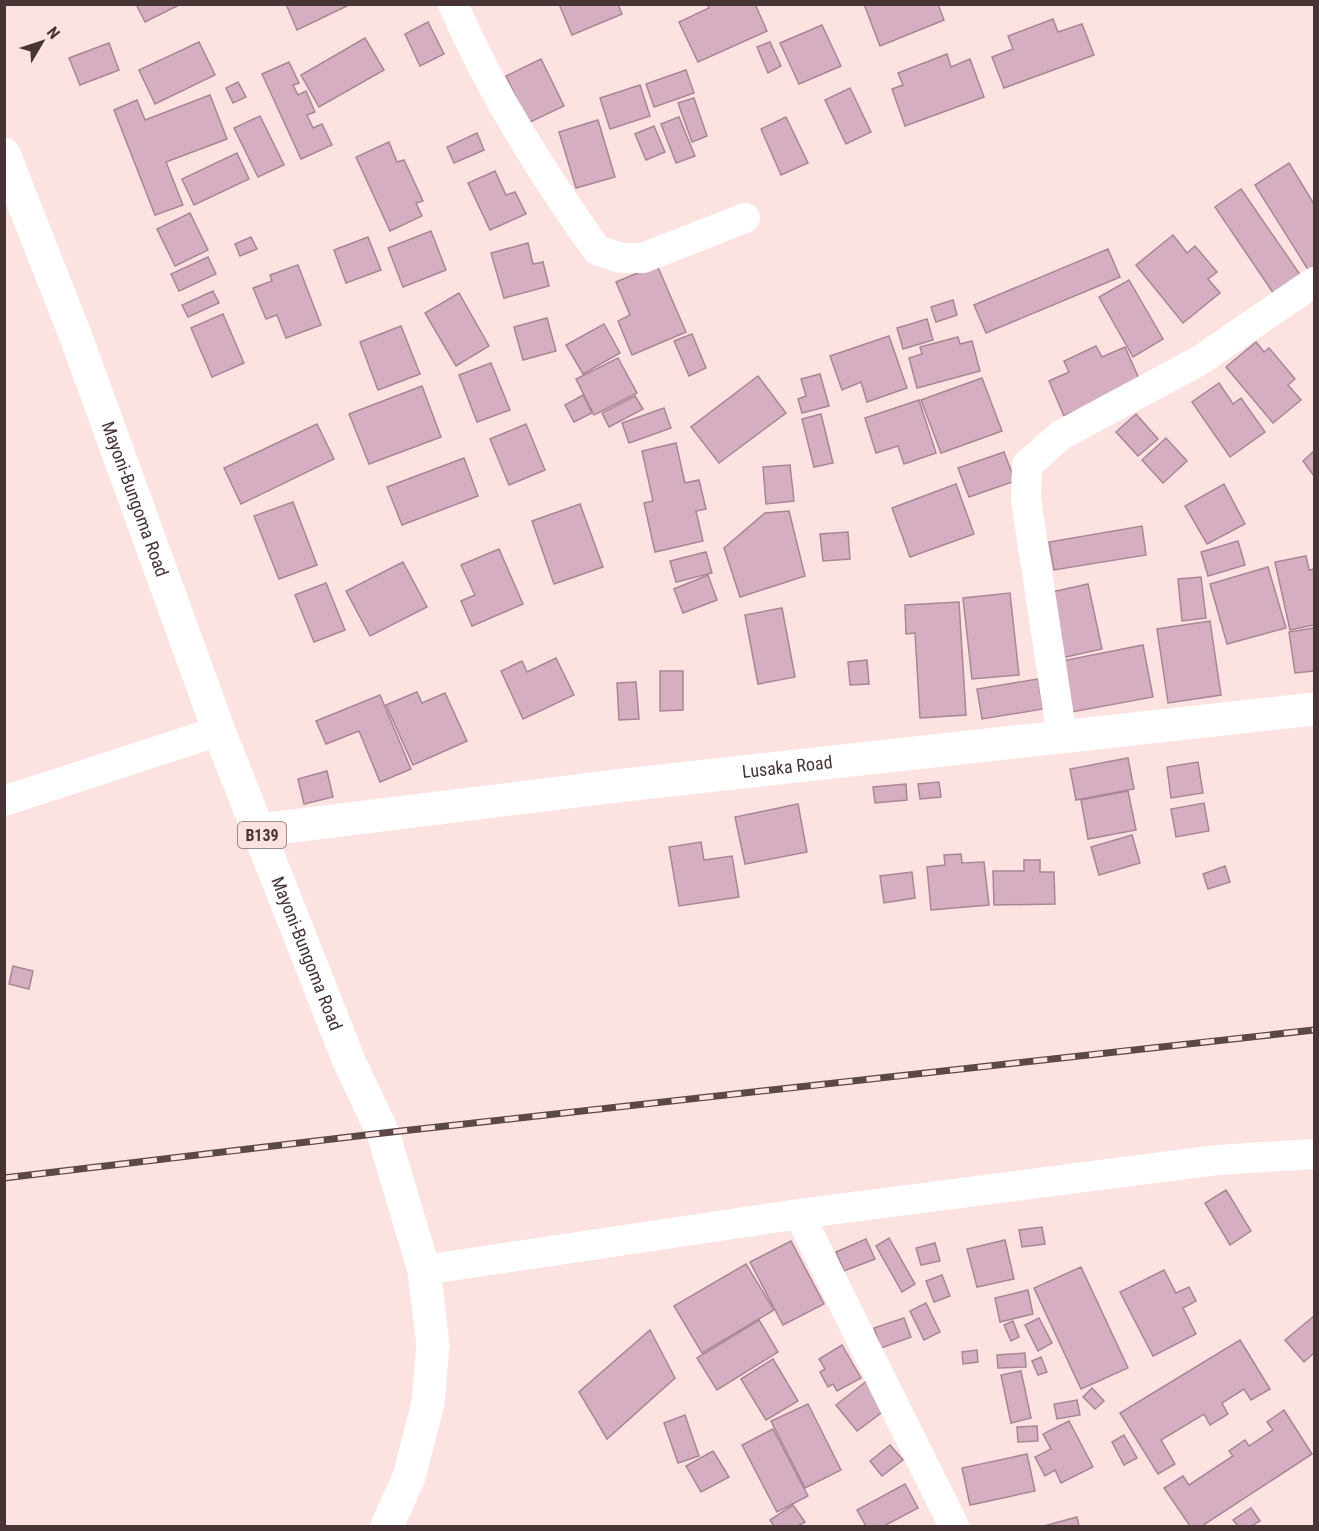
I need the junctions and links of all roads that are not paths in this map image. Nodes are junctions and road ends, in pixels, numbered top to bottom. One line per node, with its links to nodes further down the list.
1 (453, 4): 3 (street)
2 (4, 154): 6 (main road, Mayoni-Bungoma Road / B139)
3 (745, 218)
4 (1314, 282): 7 (street)
5 (1314, 709): 7 (main road, Lusaka Road)
6 (219, 730): 8 (street); 9 (main road, Mayoni-Bungoma Road / B139)
7 (1062, 737): 9 (main road, Lusaka Road)
8 (4, 801)
9 (260, 830): 12 (main road, Mayoni-Bungoma Road / B139)
10 (1314, 1154): 11 (street)
11 (799, 1214): 12 (street); 14 (street)
12 (423, 1270): 13 (main road, Mayoni-Bungoma Road / B139)
13 (387, 1527)
14 (954, 1527)

